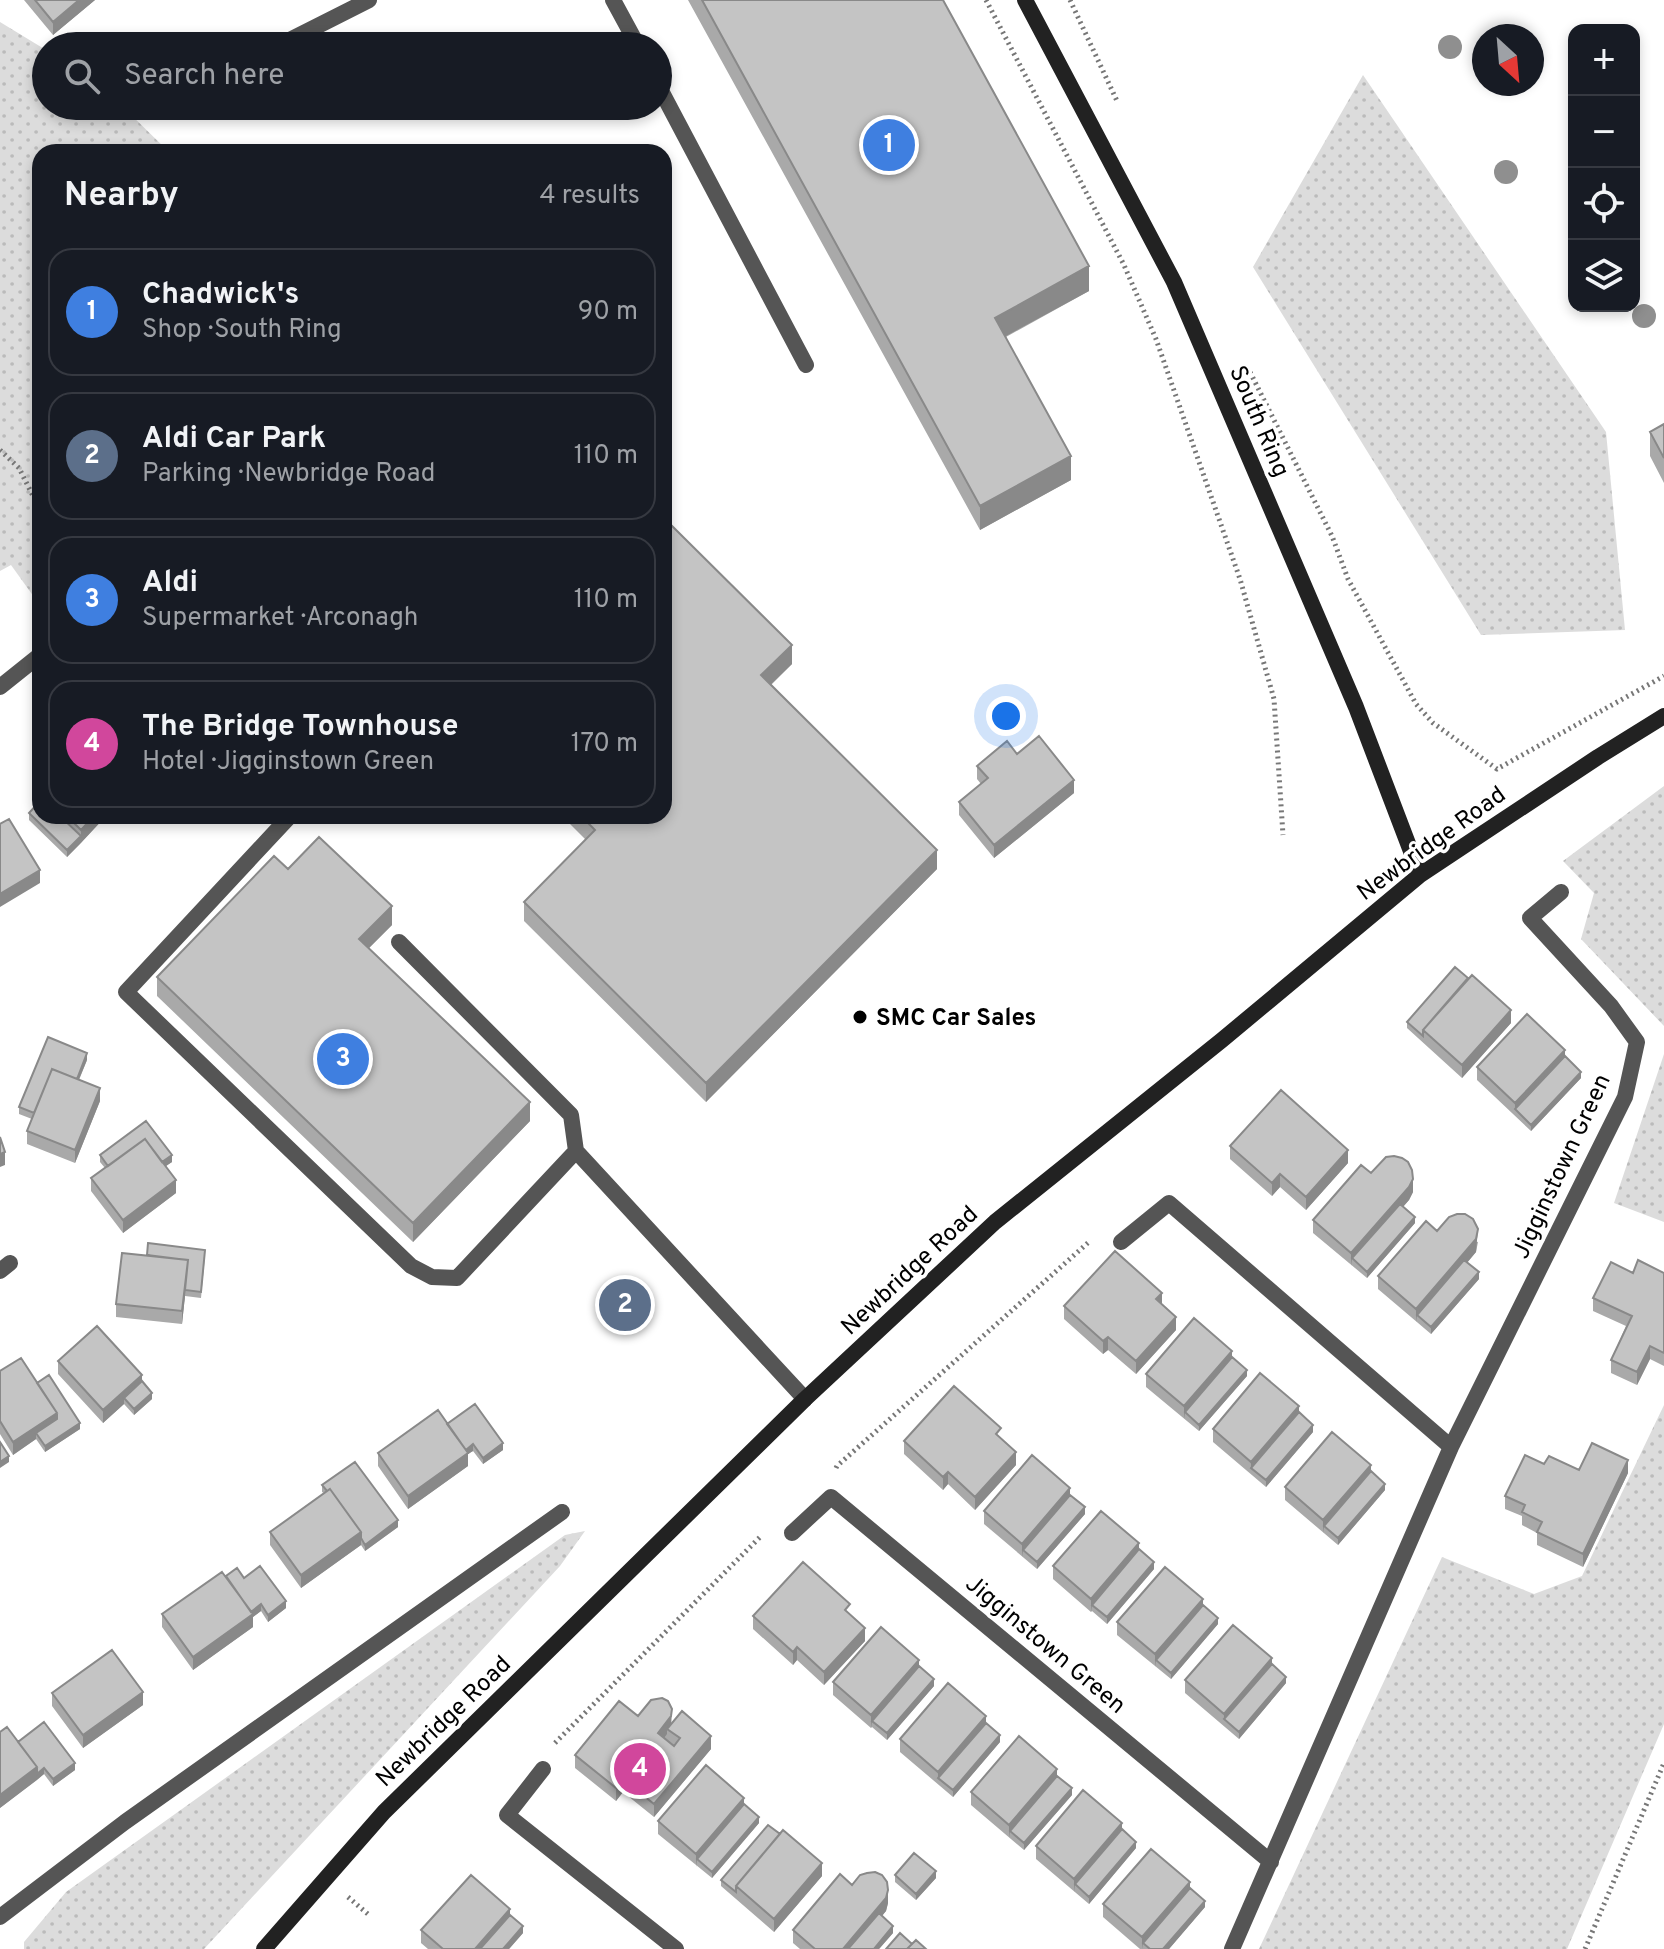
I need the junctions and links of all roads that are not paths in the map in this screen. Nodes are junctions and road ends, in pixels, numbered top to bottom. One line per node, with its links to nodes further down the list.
1 (369, 0): 4 (street)
2 (613, 0): 5 (street)
3 (1025, 0): 12 (main road, South Ring)
4 (306, 32)
5 (630, 32)
6 (672, 111): 7 (street)
7 (806, 365)
8 (32, 661): 9 (street)
9 (0, 687)
10 (1664, 716): 12 (main road, Newbridge Road)
11 (283, 824): 15 (street)
12 (1420, 875): 17 (main road, Newbridge Road)
13 (1561, 892): 18 (street, Jigginstown Green)
14 (399, 942): 15 (street)
15 (576, 1151): 17 (street)
16 (1121, 1242): 18 (street)
17 (805, 1399): 24 (main road, Newbridge Road)
18 (1451, 1447): 22 (street, Jigginstown Green)
19 (562, 1512): 23 (street)
20 (792, 1533): 22 (street, Jigginstown Green)
21 (543, 1769): 25 (street)
22 (1271, 1862): 26 (street, Jigginstown Green)
23 (0, 1917)
24 (264, 1949)
25 (676, 1949)
26 (1232, 1949)

